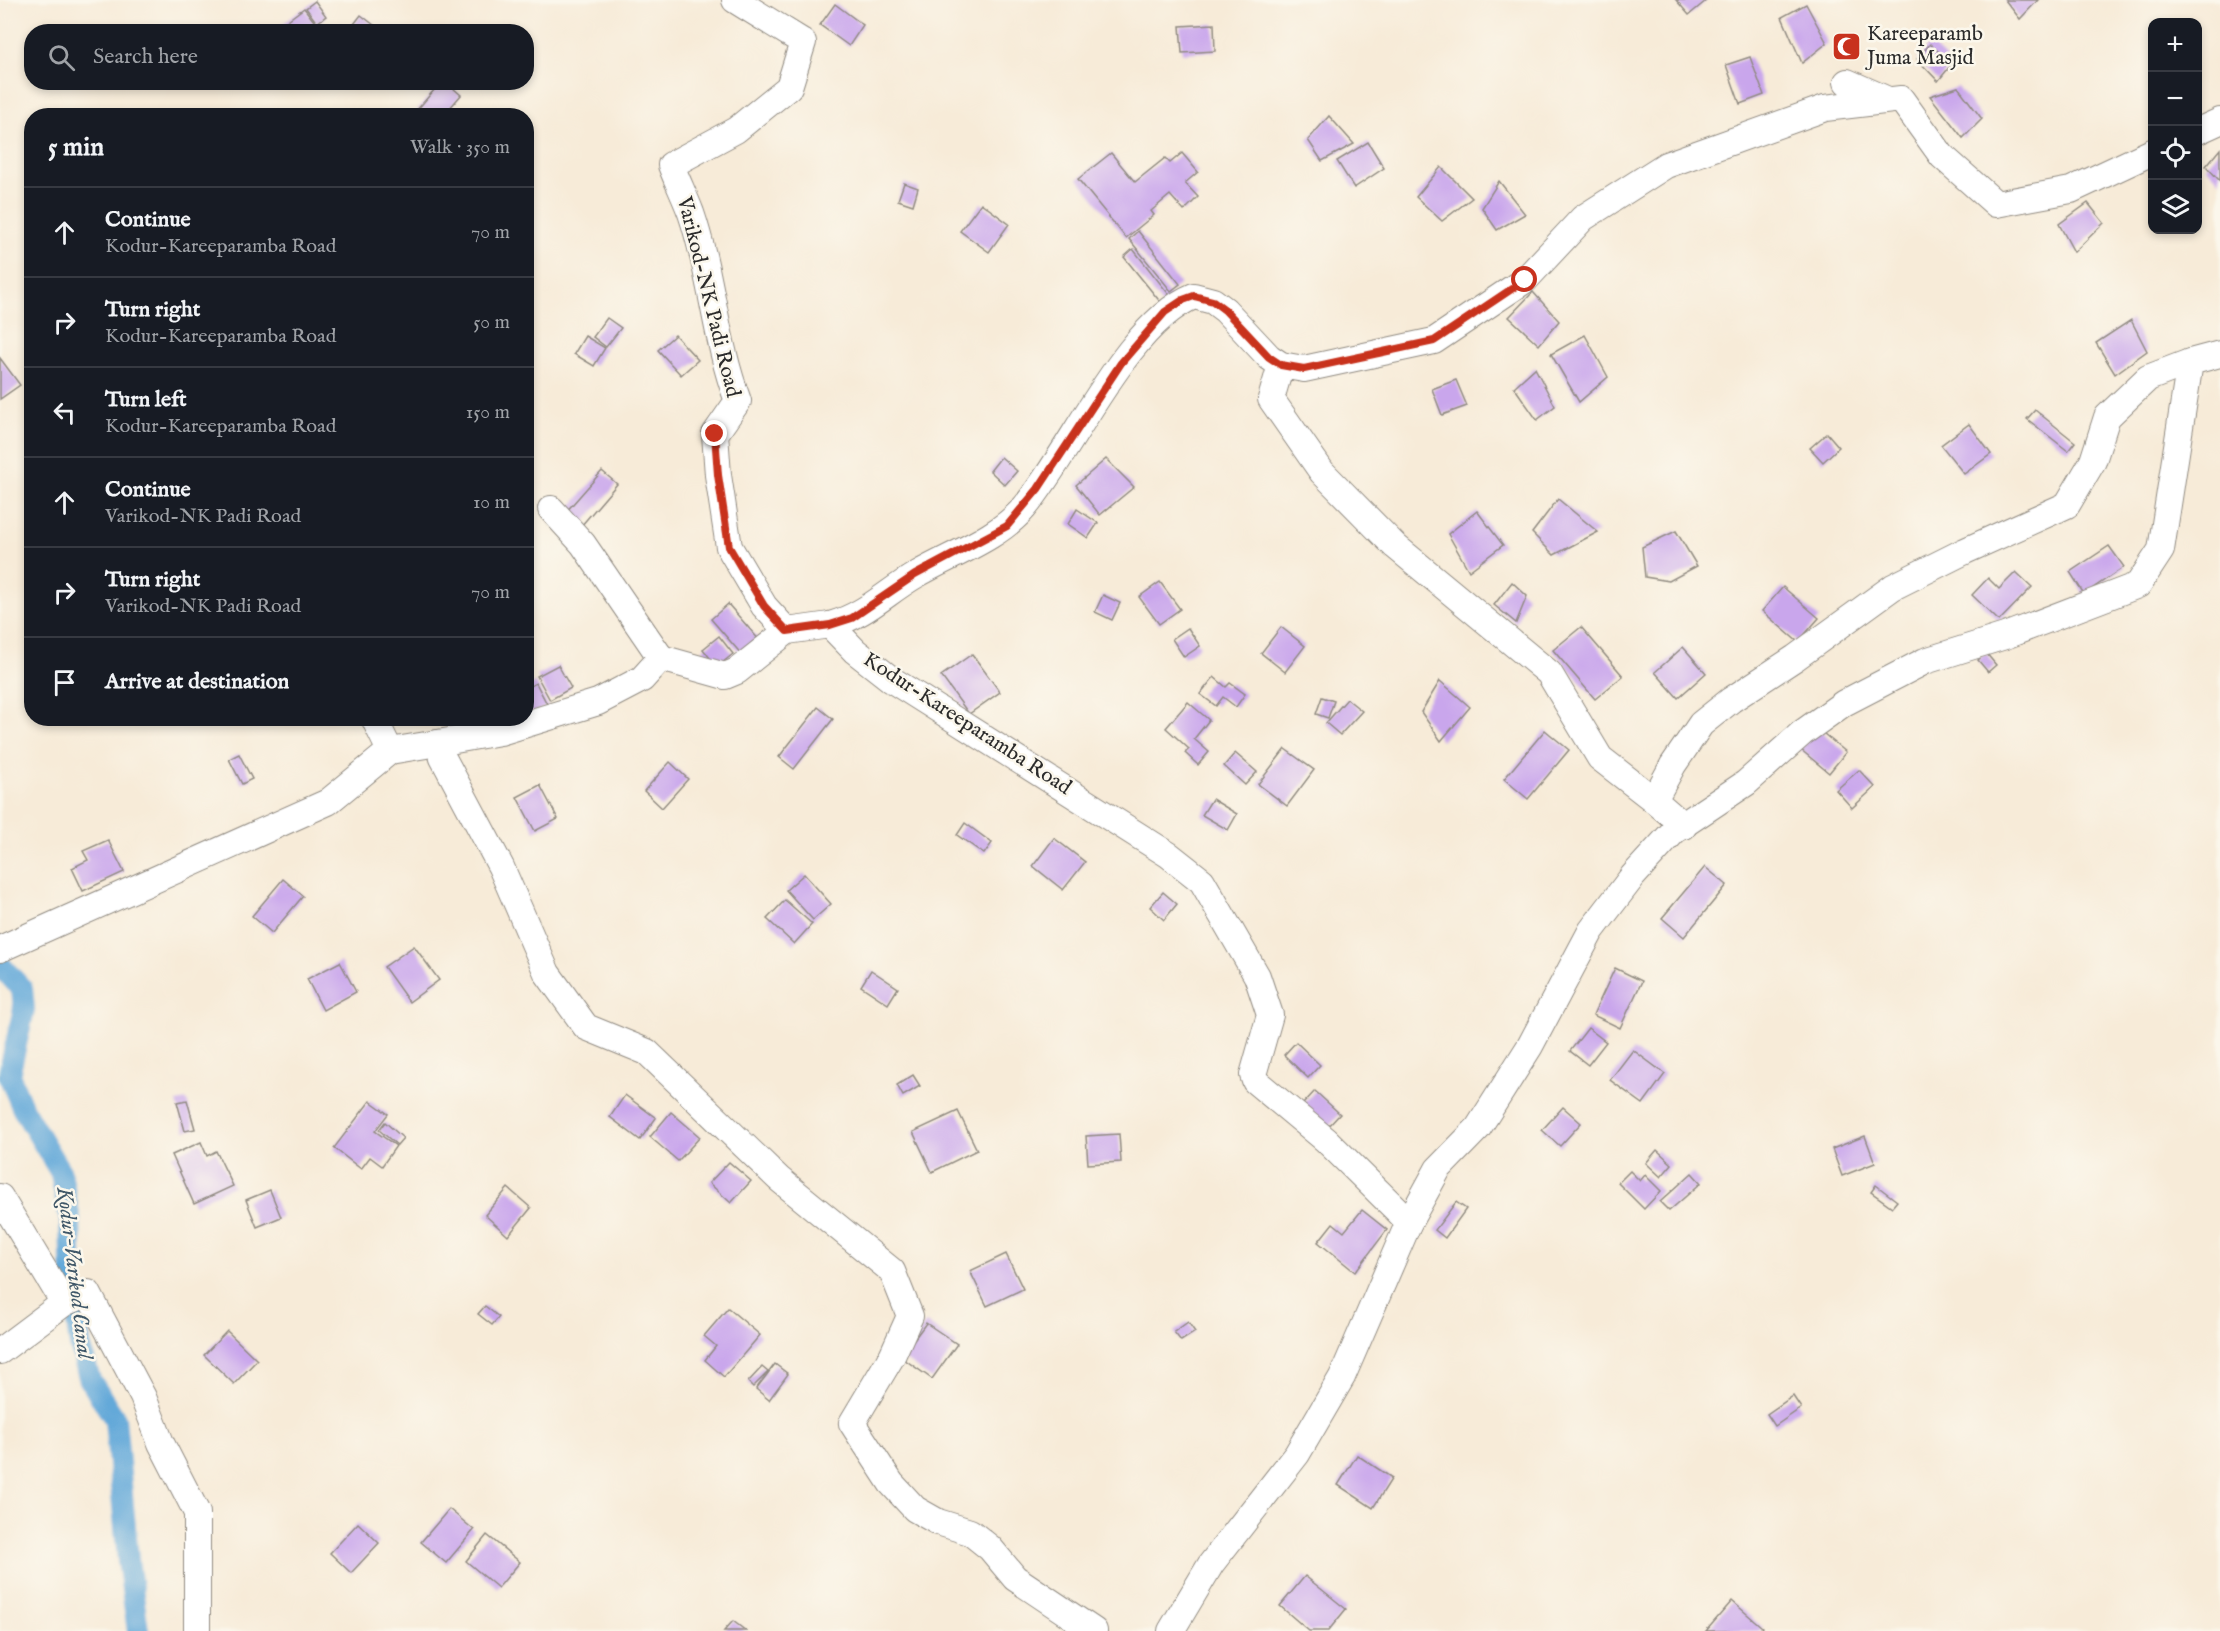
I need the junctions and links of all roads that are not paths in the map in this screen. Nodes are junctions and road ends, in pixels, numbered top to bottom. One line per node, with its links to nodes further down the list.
1 (735, 0): 12 (street, Varikod-NK Padi Road)
2 (1847, 82): 3 (street)
3 (1901, 99): 6 (street); 9 (street)
4 (2220, 121): 5 (street)
5 (2202, 129)
6 (2148, 154)
7 (2220, 354): 8 (street)
8 (2190, 362): 19 (street); 20 (street)
9 (1281, 365): 11 (street); 19 (street)
10 (551, 509): 13 (street)
11 (830, 625): 12 (street); 23 (street, Kodur-Kareeparamba Road)
12 (787, 631): 13 (street)
13 (661, 658): 14 (street)
14 (534, 722)
15 (378, 726): 18 (street)
16 (520, 726): 17 (street)
17 (438, 743): 18 (street); 27 (street)
18 (390, 751): 21 (street)
19 (1654, 800): 20 (street)
20 (1684, 826): 23 (street)
21 (0, 949)
22 (0, 1197): 24 (street)
23 (1409, 1222): 28 (street)
24 (58, 1307): 25 (street); 26 (street)
25 (0, 1351)
26 (197, 1631)
27 (1094, 1631)
28 (1171, 1631)

